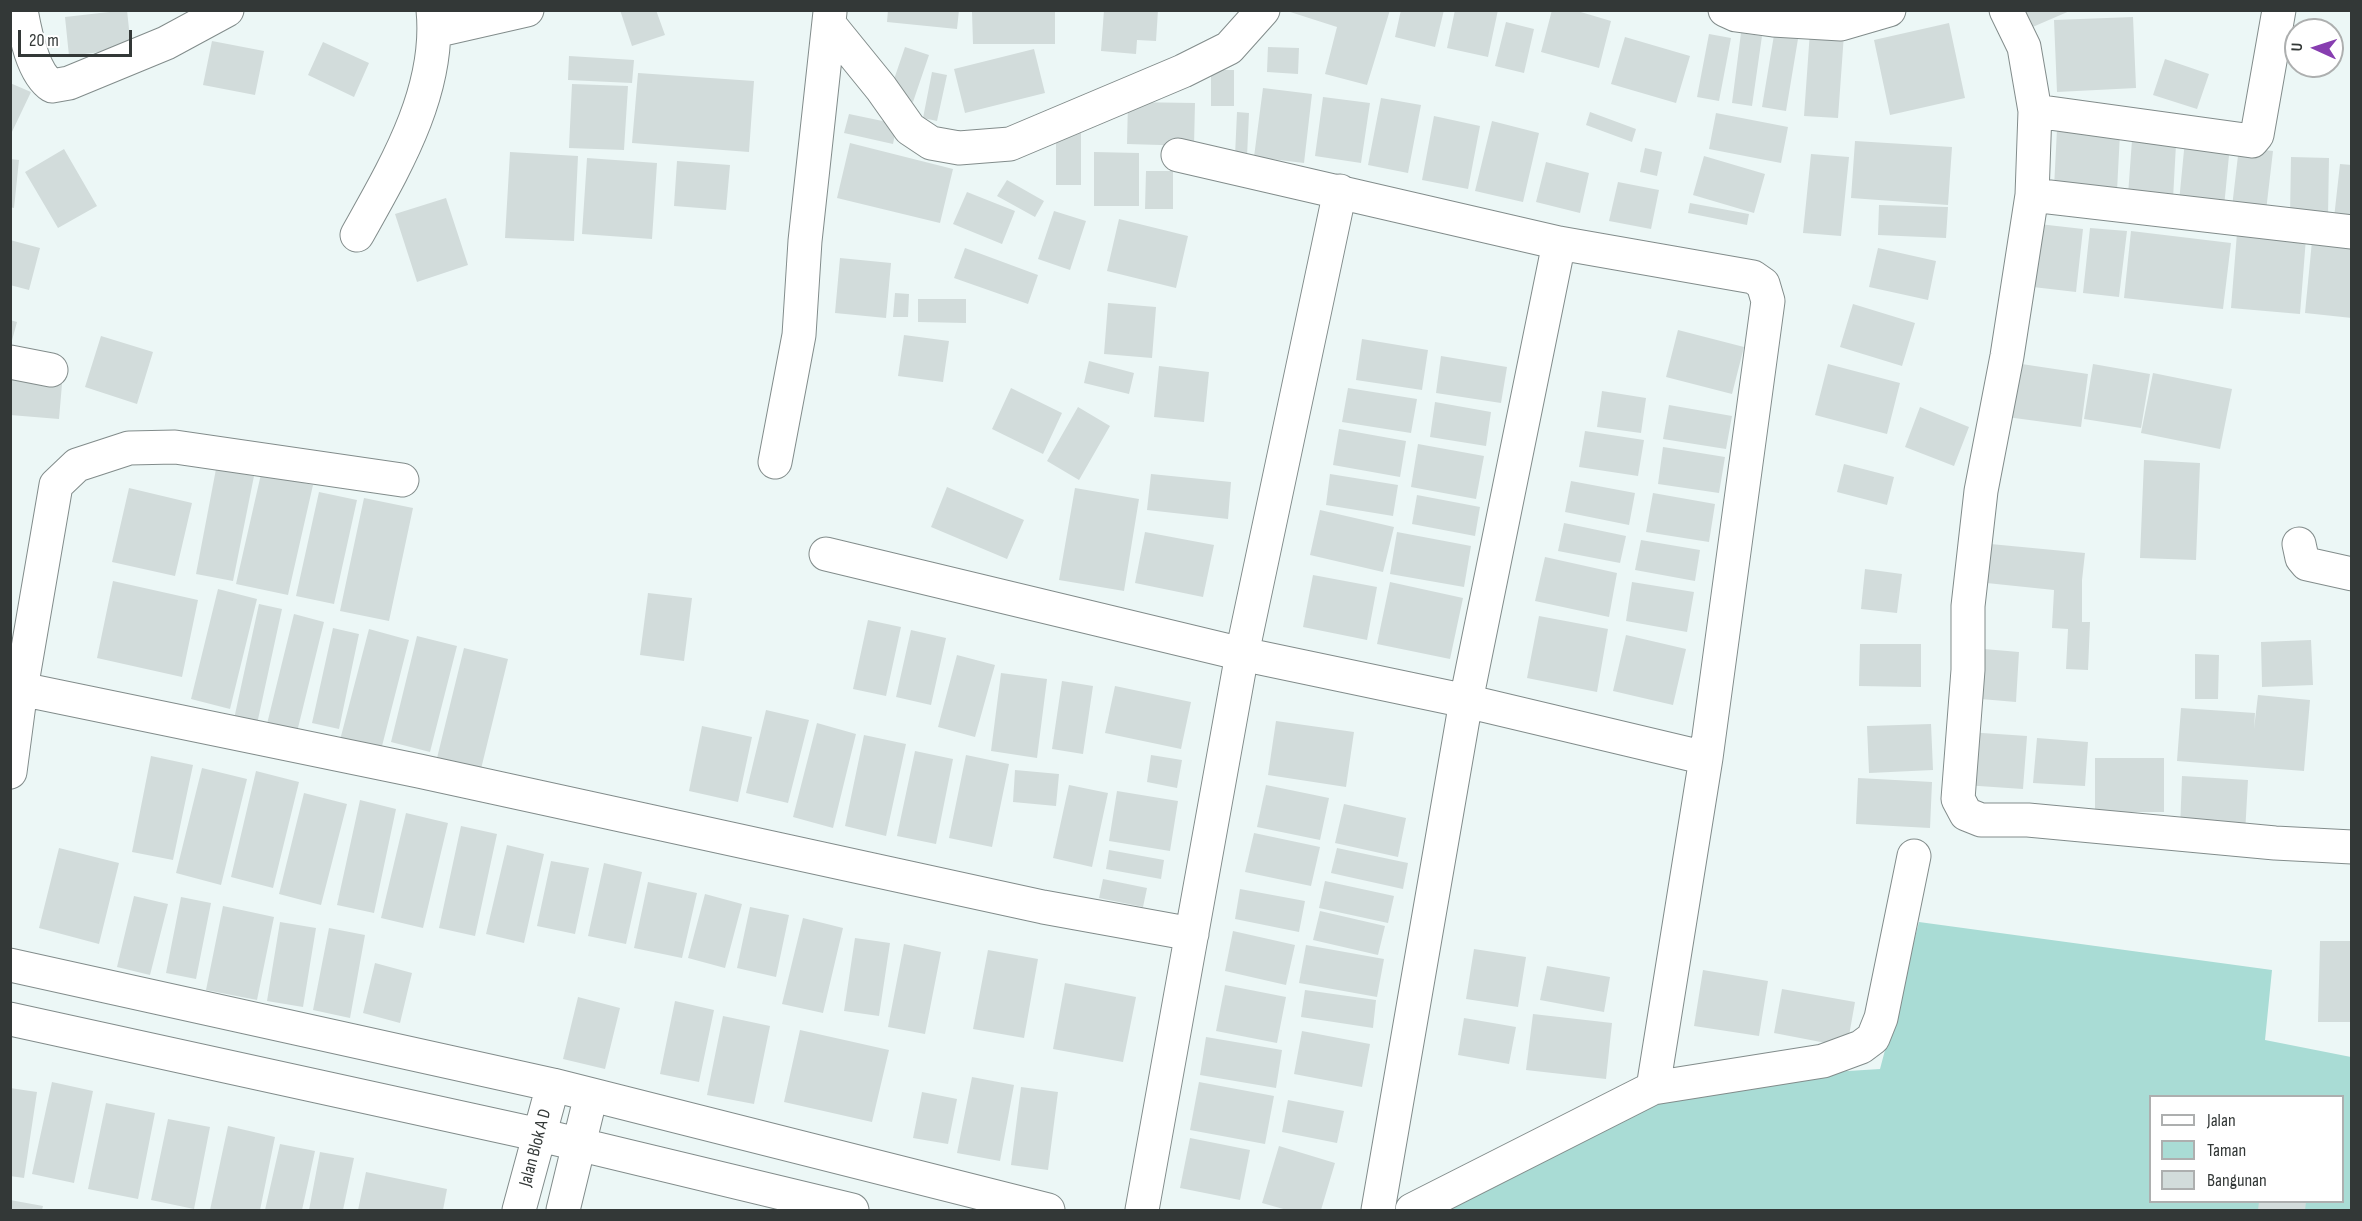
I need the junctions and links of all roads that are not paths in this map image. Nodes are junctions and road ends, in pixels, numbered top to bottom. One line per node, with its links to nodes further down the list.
1 (21, 10): 2 (street)
2 (227, 10)
3 (527, 10): 10 (street)
4 (1263, 10): 9 (street)
5 (1725, 10): 6 (street)
6 (1889, 10)
7 (2006, 10): 11 (street)
8 (2279, 10): 11 (street)
9 (829, 17): 20 (street)
10 (434, 21): 16 (street)
11 (2035, 111): 14 (street)
12 (1178, 155): 13 (street)
13 (1340, 191): 17 (street); 25 (street)
14 (2032, 195): 15 (street); 30 (street)
15 (2352, 232)
16 (357, 235)
17 (1559, 243): 27 (street); 28 (street)
18 (10, 362): 19 (street)
19 (51, 370)
20 (775, 462)
21 (402, 480): 26 (street)
22 (2299, 544): 24 (street)
23 (826, 554): 25 (street)
24 (2352, 574)
25 (1242, 654): 27 (street); 32 (street)
26 (21, 689): 29 (street); 32 (street)
27 (1466, 701): 28 (street); 45 (street)
28 (1706, 758): 36 (street)
29 (10, 771)
30 (2352, 848)
31 (1914, 856): 36 (street)
32 (1192, 934): 44 (street)
33 (10, 964): 35 (street)
34 (10, 1019): 38 (street)
35 (553, 1085): 37 (street); 38 (street, Jalan Blok A D)
36 (1653, 1088): 46 (street)
37 (591, 1095): 39 (street); 43 (street)
38 (540, 1135): 39 (street); 40 (street, Jalan Blok A D)
39 (578, 1145): 41 (street); 42 (street)
40 (519, 1210)
41 (562, 1210)
42 (852, 1210)
43 (1048, 1210)
44 (1142, 1210)
45 (1378, 1210)
46 (1412, 1210)

